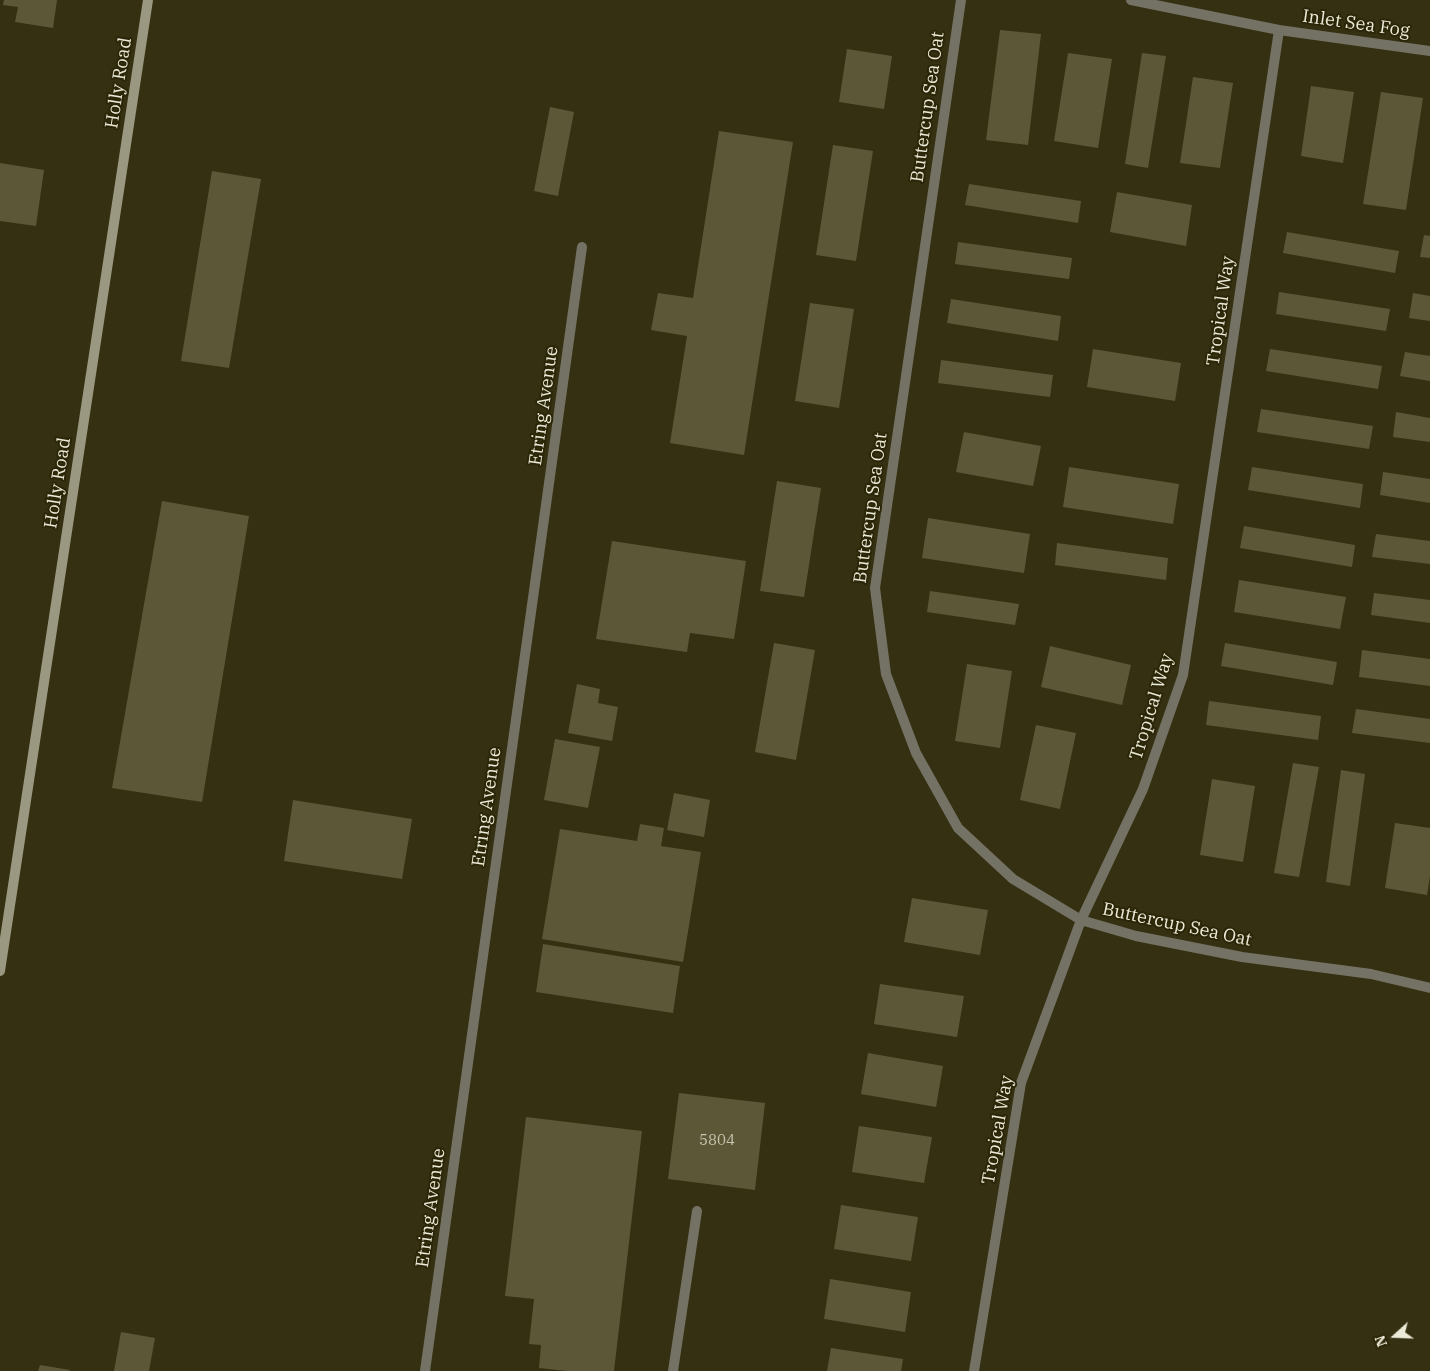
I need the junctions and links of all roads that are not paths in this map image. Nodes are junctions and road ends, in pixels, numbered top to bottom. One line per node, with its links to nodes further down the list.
1 (148, 0): 8 (main road, Holly Road)
2 (961, 0): 7 (street, Buttercup Sea Oat)
3 (1131, 0): 4 (street, Inlet Sea Fog)
4 (1279, 30): 5 (street, Inlet Sea Fog); 7 (street, Tropical Way)
5 (1430, 51)
6 (582, 247): 11 (street, Etring Avenue)
7 (1081, 920): 9 (street, Buttercup Sea Oat); 13 (street, Tropical Way)
8 (0, 971)
9 (1430, 988)
10 (697, 1211): 12 (street)
11 (425, 1371)
12 (674, 1371)
13 (974, 1371)

